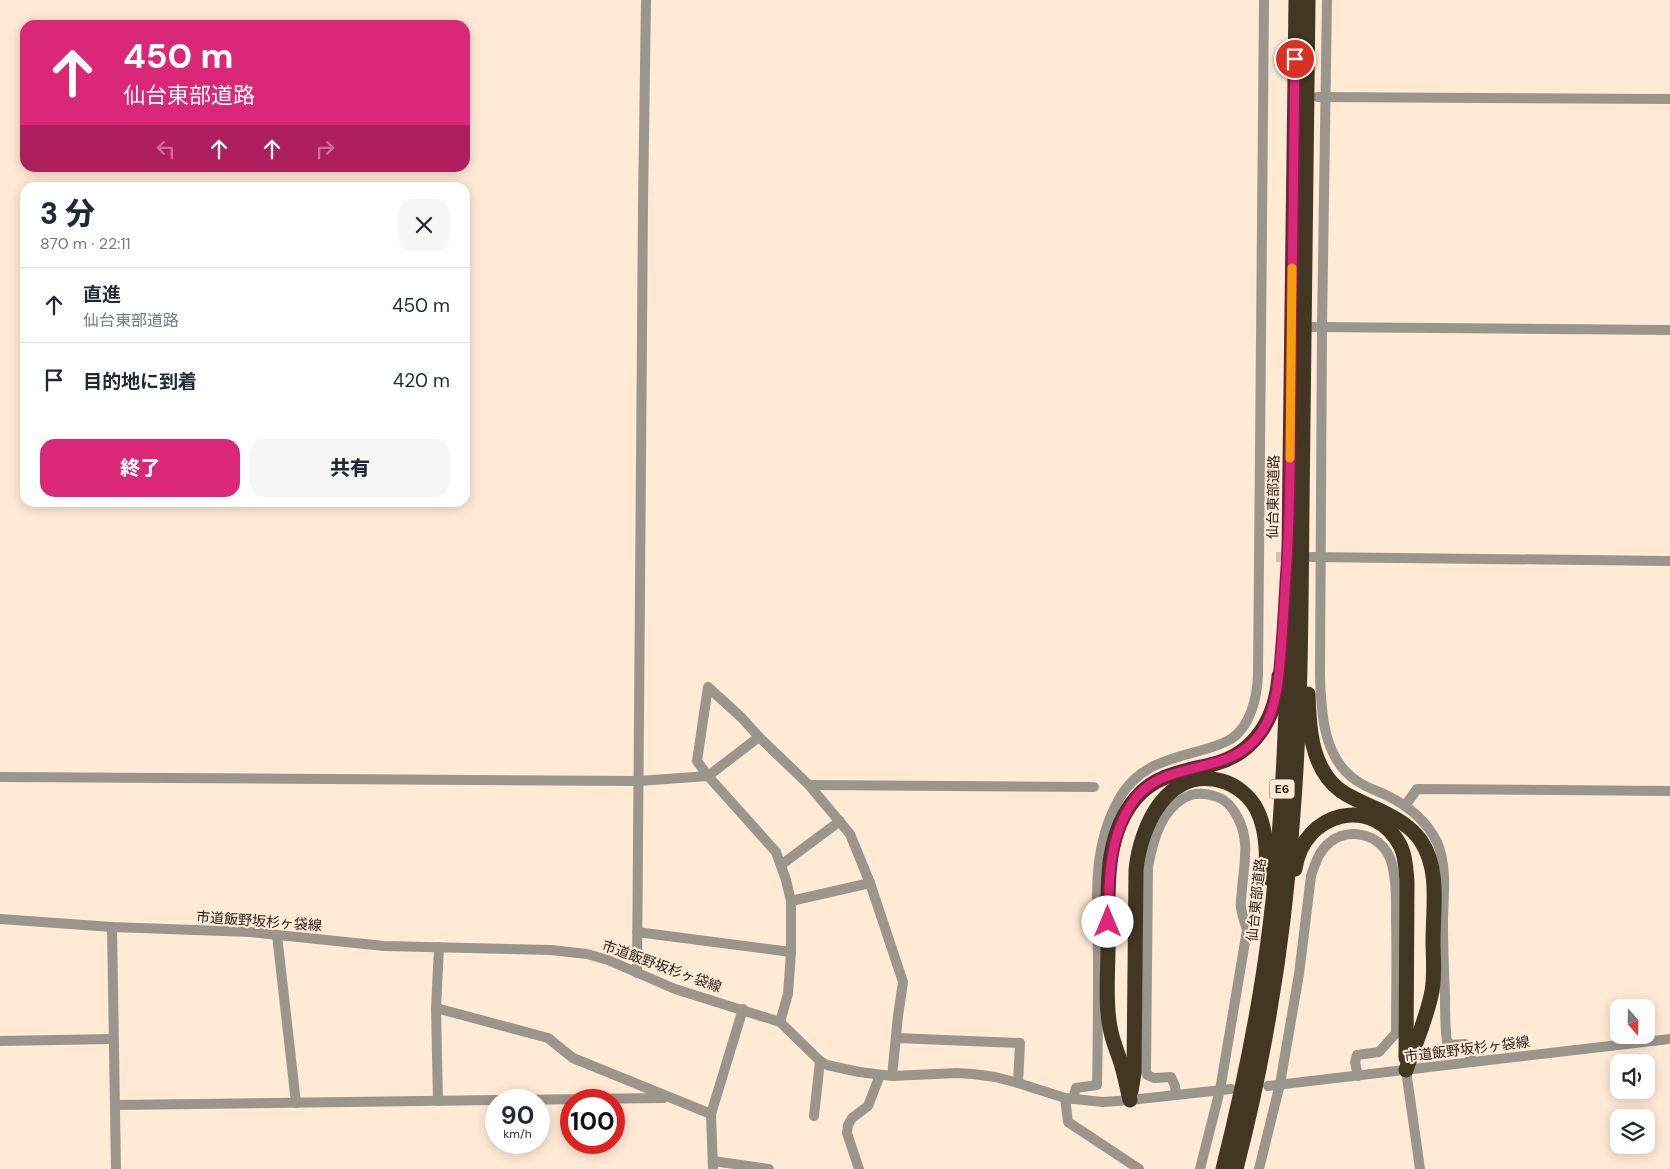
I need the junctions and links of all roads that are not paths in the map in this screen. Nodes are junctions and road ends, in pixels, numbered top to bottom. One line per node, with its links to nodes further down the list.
1 (646, 0): 16 (street)
2 (1264, 0): 54 (street)
3 (1296, 0): 10 (highway, 仙台東部道路 / E6)
4 (1308, 0): 10 (highway, 仙台東部道路 / E6)
5 (1327, 0): 6 (street)
6 (1321, 98): 7 (street); 8 (street)
7 (1670, 99)
8 (1317, 327): 9 (street); 11 (street)
9 (1670, 330)
10 (1296, 519): 39 (highway, 仙台東部道路 / E6); 40 (highway, 仙台東部道路 / E6); 43 (highway); 56 (highway)
11 (1316, 557): 12 (street); 20 (street)
12 (1670, 561)
13 (759, 737): 15 (street); 15 (street); 17 (street)
14 (0, 776): 16 (street)
15 (708, 776): 16 (street); 22 (street)
16 (639, 782): 27 (street)
17 (809, 785): 18 (street); 21 (street)
18 (1094, 787)
19 (1670, 792): 20 (street)
20 (1405, 806): 42 (street)
21 (840, 821): 22 (street); 23 (street)
22 (781, 865): 24 (street)
23 (870, 883): 24 (street); 35 (street)
24 (791, 901): 30 (street)
25 (0, 919): 26 (street, 市道飯野坂杉ヶ袋線)
26 (112, 927): 28 (street, 市道飯野坂杉ヶ袋線); 36 (street)
27 (637, 932): 30 (street); 31 (street)
28 (277, 935): 29 (street, 市道飯野坂杉ヶ袋線); 58 (street)
29 (439, 947): 31 (street, 市道飯野坂杉ヶ袋線); 32 (street)
30 (791, 952): 34 (street)
31 (637, 973): 33 (street, 市道飯野坂杉ヶ袋線)
32 (436, 1008): 52 (street); 57 (street)
33 (742, 1010): 34 (street, 市道飯野坂杉ヶ袋線); 60 (street)
34 (780, 1022): 41 (street, 市道飯野坂杉ヶ袋線)
35 (896, 1038): 45 (street); 47 (street)
36 (113, 1039): 38 (street); 59 (street)
37 (1670, 1039): 42 (street, 市道飯野坂杉ヶ袋線)
38 (0, 1042)
39 (1264, 1045): 43 (highway); 69 (highway, 仙台東部道路 / E6)
40 (1249, 1056): 56 (highway); 68 (highway, 仙台東部道路 / E6)
41 (820, 1061): 44 (street, 市道飯野坂杉ヶ袋線); 61 (street)
42 (1471, 1062): 43 (street, 市道飯野坂杉ヶ袋線)
43 (1406, 1070): 46 (street, 市道飯野坂杉ヶ袋線); 71 (street)
44 (880, 1075): 45 (street, 市道飯野坂杉ヶ袋線); 65 (street)
45 (892, 1076): 47 (street, 市道飯野坂杉ヶ袋線)
46 (1358, 1076): 48 (street, 市道飯野坂杉ヶ袋線); 48 (street)
47 (1018, 1083): 54 (street, 市道飯野坂杉ヶ袋線)
48 (1280, 1084): 49 (street, 市道飯野坂杉ヶ袋線); 70 (street)
49 (1268, 1086)
50 (1225, 1089): 51 (street, 市道飯野坂杉ヶ袋線); 51 (street); 67 (street)
51 (1176, 1095): 56 (street, 市道飯野坂杉ヶ袋線)
52 (671, 1098): 53 (street); 60 (street)
53 (550, 1099)
54 (1069, 1099): 56 (street, 市道飯野坂杉ヶ袋線); 66 (street)
55 (485, 1100): 57 (street)
56 (1130, 1100)
57 (438, 1101): 58 (street)
58 (296, 1103): 59 (street)
59 (115, 1105): 63 (street)
60 (711, 1114): 62 (street)
61 (814, 1116)
62 (713, 1165): 64 (street)
63 (116, 1169)
64 (769, 1169)
65 (859, 1169)
66 (1139, 1169)
67 (1200, 1169)
68 (1223, 1169)
69 (1236, 1169)
70 (1259, 1169)
71 (1420, 1169)

